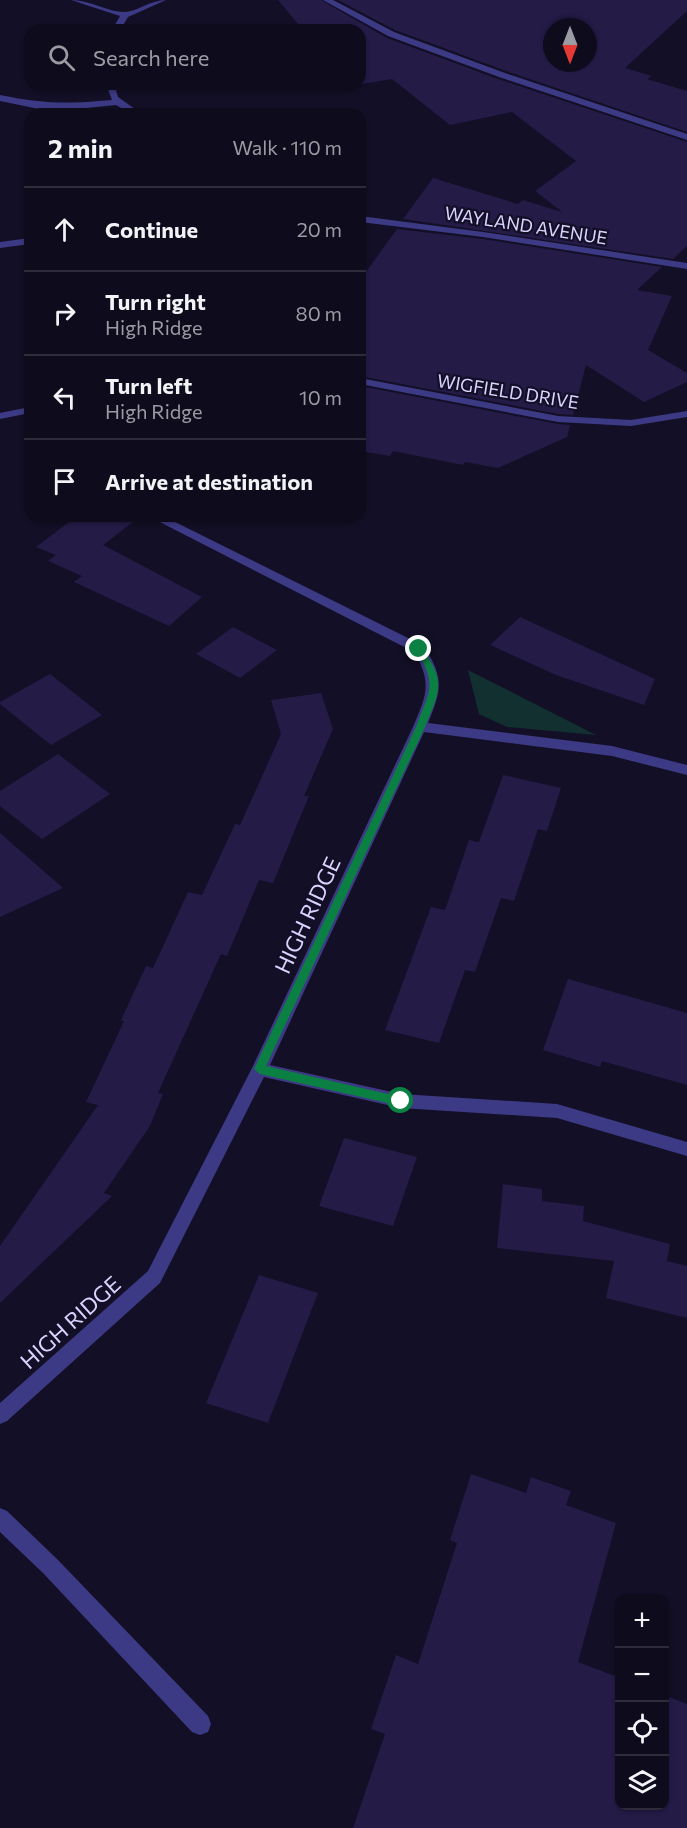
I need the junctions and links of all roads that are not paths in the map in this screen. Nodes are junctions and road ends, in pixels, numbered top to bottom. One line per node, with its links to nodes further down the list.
1 (75, 0): 4 (street)
2 (162, 0): 4 (street)
3 (327, 0): 10 (street)
4 (125, 15): 5 (street)
5 (120, 24)
6 (111, 90): 8 (street)
7 (0, 98): 8 (street)
8 (117, 102): 9 (street)
9 (128, 108)
10 (687, 137)
11 (366, 220): 14 (street, WAYLAND AVENUE)
12 (24, 242): 13 (street)
13 (0, 245)
14 (687, 266)
15 (366, 382): 17 (street, WIGFIELD DRIVE)
16 (24, 411): 18 (street)
17 (687, 414)
18 (0, 416)
19 (166, 522): 20 (street, HIGH RIDGE)
20 (420, 727): 21 (street); 22 (street, HIGH RIDGE)
21 (687, 770)
22 (260, 1069): 23 (street); 24 (street, HIGH RIDGE)
23 (687, 1149)
24 (0, 1414)
25 (0, 1518): 26 (street)
26 (200, 1724)

